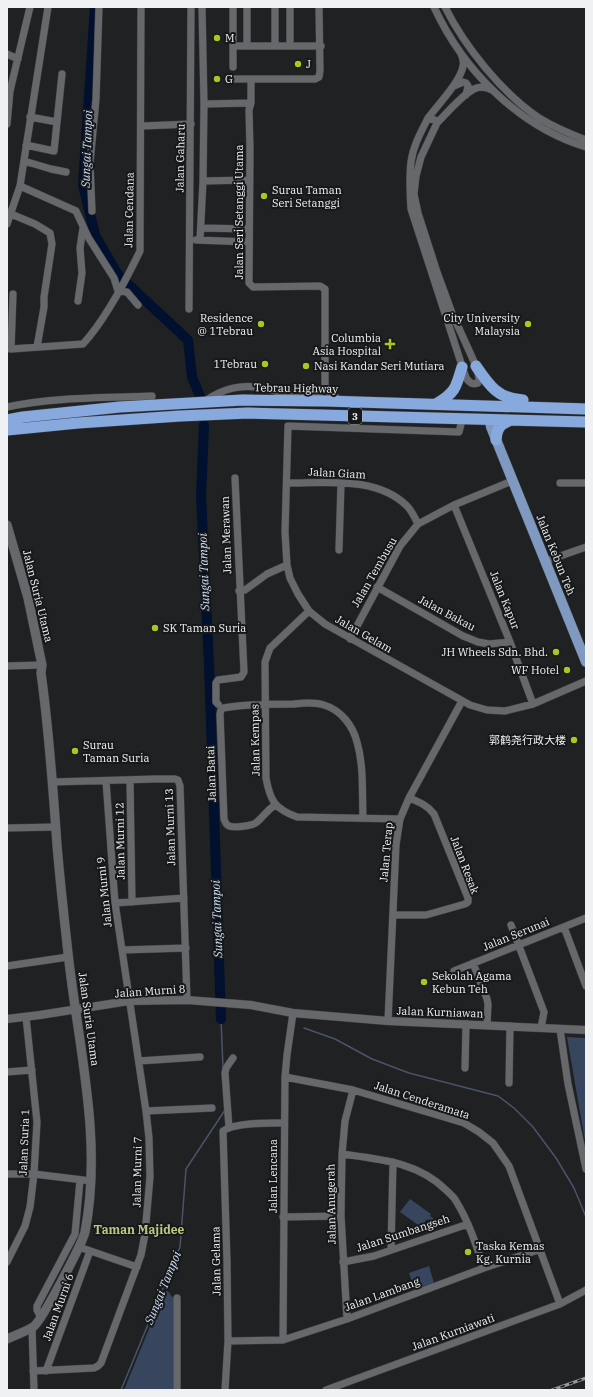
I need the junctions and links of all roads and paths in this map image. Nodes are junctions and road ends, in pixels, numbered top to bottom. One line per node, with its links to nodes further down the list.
1 (30, 7): 21 (street)
2 (48, 7): 32 (street)
3 (99, 7): 47 (street)
4 (141, 7): 38 (street, Jalan Cendana)
5 (191, 7): 37 (street, Jalan Gaharu)
6 (202, 7): 30 (street)
7 (233, 7): 14 (street)
8 (247, 7): 15 (street)
9 (275, 7): 16 (street)
10 (290, 7): 17 (street)
11 (319, 7): 18 (street)
12 (434, 7): 19 (street)
13 (445, 7): 39 (street)
14 (232, 46): 15 (street); 22 (street)
15 (247, 46): 16 (street)
16 (275, 46): 17 (street)
17 (290, 46): 18 (street)
18 (321, 46): 25 (street)
19 (461, 52): 26 (street); 28 (street)
20 (7, 54): 21 (street)
21 (18, 59): 27 (street)
22 (233, 67)
23 (62, 74): 34 (street)
24 (232, 79): 25 (street)
25 (249, 79): 31 (street, Jalan Seri Setanggi Utama)
26 (453, 86): 29 (street); 33 (street)
27 (9, 90): 36 (street)
28 (495, 92): 29 (street); 41 (street)
29 (466, 95): 35 (street)
30 (204, 104): 31 (street); 45 (street)
31 (249, 106): 44 (street, Jalan Seri Setanggi Utama)
32 (30, 116): 34 (street); 40 (street)
33 (428, 118): 35 (street); 64 (street)
34 (56, 122): 40 (street)
35 (437, 123): 63 (street)
36 (7, 124)
37 (191, 124): 38 (street); 53 (street, Jalan Gaharu)
38 (142, 126): 56 (street, Jalan Cendana)
39 (586, 140)
40 (26, 145): 42 (street)
41 (586, 147)
42 (24, 161): 43 (street); 46 (street)
43 (66, 172)
44 (250, 180): 45 (street); 52 (street, Jalan Seri Setanggi Utama)
45 (203, 181): 51 (street)
46 (20, 186): 48 (street); 50 (street)
47 (92, 211)
48 (11, 214): 49 (street); 61 (street)
49 (7, 224)
50 (83, 225): 56 (street); 58 (street)
51 (201, 228): 52 (street); 54 (street)
52 (249, 229): 55 (street, Jalan Seri Setanggi Utama)
53 (190, 240): 54 (street); 60 (street, Jalan Gaharu)
54 (200, 240): 55 (street)
55 (249, 242): 65 (street, Jalan Seri Setanggi Utama)
56 (119, 290): 59 (street); 61 (street, Jalan Cendana)
57 (13, 294): 62 (street)
58 (78, 301)
59 (138, 305)
60 (189, 309)
61 (37, 347): 62 (street, Jalan Cendana)
62 (9, 348)
63 (476, 366): 64 (street); 77 (highway)
64 (462, 367): 75 (highway)
65 (325, 385): 66 (street); 72 (street)
66 (314, 394): 69 (street); 71 (street)
67 (152, 396): 70 (street)
68 (72, 399): 70 (street); 74 (street); 80 (street)
69 (326, 401): 71 (highway, Tebrau Highway / 3); 72 (highway, Tebrau Highway / 3)
70 (120, 402): 71 (highway, Tebrau Highway / 3); 80 (highway, Tebrau Highway / 3)
71 (203, 402)
72 (343, 402): 73 (highway, Tebrau Highway / 3)
73 (395, 403): 75 (highway, Tebrau Highway / 3); 82 (highway)
74 (21, 404): 78 (street); 85 (street)
75 (436, 404): 76 (highway, Tebrau Highway / 3)
76 (505, 406): 79 (highway, Tebrau Highway / 3); 82 (highway)
77 (586, 406)
78 (7, 407)
79 (586, 409)
80 (72, 412): 85 (highway, Tebrau Highway / 3)
81 (466, 420): 82 (highway, 3); 85 (highway, 3); 89 (street, Jalan Gelam)
82 (487, 421): 83 (highway, 3); 86 (main road, Jalan Kebun Teh); 88 (main road, Jalan Kebun Teh)
83 (509, 421): 84 (highway, 3); 86 (highway)
84 (586, 422)
85 (7, 423)
86 (496, 440): 88 (main road, Jalan Kebun Teh)
87 (235, 478): 102 (street, Jalan Merawan)
88 (512, 481): 93 (street, Jalan Tembusu); 99 (main road, Jalan Kebun Teh)
89 (287, 483): 92 (street, Jalan Giam); 100 (street, Jalan Gelam)
90 (560, 483): 91 (street)
91 (586, 483)
92 (341, 484): 94 (street, Jalan Giam); 98 (street)
93 (454, 505): 94 (street, Jalan Tembusu); 105 (street, Jalan Kapur)
94 (418, 524): 101 (street, Jalan Tembusu)
95 (7, 525): 108 (main road, Jalan Suria Utama)
96 (7, 542): 108 (main road, Jalan Suria Utama)
97 (586, 547): 99 (street)
98 (339, 550)
99 (546, 561): 106 (main road, Jalan Kebun Teh)
100 (287, 566): 102 (street); 103 (street, Jalan Gelam)
101 (377, 587): 104 (street, Jalan Tembusu); 105 (street, Jalan Bakau)
102 (239, 591): 111 (street, Jalan Merawan)
103 (309, 611): 104 (street, Jalan Gelam); 112 (street, Jalan Kempas)
104 (350, 639): 110 (street, Jalan Gelam)
105 (510, 642): 113 (street, Jalan Kapur)
106 (586, 662)
107 (7, 666): 108 (street)
108 (40, 668): 116 (main road, Jalan Suria Utama)
109 (586, 681): 113 (street, Jalan Gelam)
110 (462, 701): 113 (street, Jalan Gelam); 117 (street, Jalan Terap)
111 (218, 704)
112 (265, 704): 118 (street, Jalan Kempas); 118 (street, Jalan Batai); 119 (street)
113 (533, 704)
114 (130, 780): 115 (street, Jalan Murni 13); 123 (street, Jalan Murni 13); 125 (street, Jalan Murni 12)
115 (106, 781): 116 (street, Jalan Murni 13); 124 (street, Jalan Murni 9)
116 (53, 782): 121 (main road, Jalan Suria Utama)
117 (409, 798): 120 (street, Jalan Terap); 126 (street, Jalan Resak)
118 (275, 805): 119 (street)
119 (363, 818): 120 (street)
120 (400, 819): 126 (street, Jalan Terap)
121 (56, 827): 122 (street); 133 (main road, Jalan Suria Utama)
122 (7, 828)
123 (184, 898): 125 (street); 131 (street, Jalan Murni 13)
124 (115, 902): 125 (street); 132 (street, Jalan Murni 9)
125 (132, 902)
126 (392, 915): 144 (street, Jalan Terap)
127 (586, 918): 129 (street, Jalan Serunai)
128 (511, 925): 130 (street)
129 (564, 927): 130 (street, Jalan Serunai); 137 (street)
130 (518, 946): 134 (street, Jalan Serunai); 148 (street)
131 (186, 948): 132 (street); 138 (street, Jalan Murni 13)
132 (122, 950): 139 (street, Jalan Murni 9)
133 (68, 957): 135 (street); 140 (main road, Jalan Suria Utama)
134 (473, 963): 136 (street, Jalan Serunai); 146 (street)
135 (7, 966)
136 (454, 971)
137 (586, 986)
138 (187, 1000): 139 (street, Jalan Murni 8); 142 (street, Jalan Murni 8)
139 (130, 1001): 140 (street, Jalan Murni 8); 153 (street, Jalan Murni 7)
140 (76, 1010): 141 (street, Jalan Murni 8); 170 (main road, Jalan Suria Utama)
141 (26, 1017): 143 (street, Jalan Murni 8); 155 (street, Jalan Suria 1)
142 (293, 1017): 144 (street, Jalan Kurniawan); 157 (street, Jalan Lencana)
143 (7, 1019)
144 (388, 1021): 145 (street, Jalan Kurniawan)
145 (466, 1024): 146 (street, Jalan Kurniawan); 154 (street)
146 (487, 1025): 147 (street, Jalan Kurniawan)
147 (510, 1026): 148 (street, Jalan Kurniawan); 158 (street)
148 (541, 1028): 149 (street, Jalan Kurniawan)
149 (560, 1029): 150 (street, Jalan Kurniawan); 166 (street)
150 (586, 1030)
151 (200, 1057): 153 (street)
152 (232, 1058): 163 (street, Jalan Gelama)
153 (139, 1061): 161 (street, Jalan Murni 7)
154 (465, 1068)
155 (32, 1070): 156 (street); 168 (street, Jalan Suria 1)
156 (7, 1072)
157 (285, 1077): 159 (street, Jalan Cenderamata); 162 (street, Jalan Lencana)
158 (509, 1083)
159 (354, 1090): 164 (street, Jalan Anugerah); 176 (street, Jalan Cenderamata)
160 (212, 1108): 161 (street)
161 (146, 1111): 180 (street, Jalan Murni 7)
162 (284, 1123): 163 (street); 172 (street, Jalan Lencana)
163 (226, 1129): 190 (street, Jalan Gelama)
164 (342, 1154): 165 (street); 171 (street, Jalan Anugerah)
165 (393, 1162): 173 (street); 175 (street)
166 (586, 1169)
167 (7, 1174): 168 (street)
168 (34, 1174): 169 (street); 178 (street, Jalan Suria 1)
169 (80, 1180): 170 (street); 185 (street)
170 (91, 1181): 174 (main road, Jalan Suria Utama)
171 (341, 1216): 172 (street); 179 (street, Jalan Anugerah)
172 (283, 1217): 189 (street, Jalan Lencana)
173 (468, 1224): 175 (street, Jalan Sumbangseh); 181 (street)
174 (79, 1247): 177 (street); 185 (main road, Jalan Suria Utama)
175 (391, 1250): 179 (street, Jalan Sumbangseh)
176 (541, 1250): 181 (street, Jalan Lambang); 184 (street, Jalan Cenderamata)
177 (90, 1251): 180 (street); 192 (street, Jalan Murni 6)
178 (7, 1262)
179 (343, 1262): 186 (street, Jalan Anugerah)
180 (137, 1267): 192 (street, Jalan Murni 7)
181 (484, 1268): 186 (street, Jalan Lambang)
182 (586, 1290): 184 (street, Jalan Kurniawati)
183 (177, 1298): 194 (street)
184 (560, 1304): 196 (street, Jalan Kurniawati)
185 (42, 1318): 187 (main road, Jalan Suria Utama)
186 (346, 1319): 189 (street, Jalan Lambang)
187 (32, 1328): 188 (main road, Jalan Suria Utama); 191 (street)
188 (7, 1339)
189 (283, 1340): 190 (street, Jalan Lambang)
190 (228, 1341): 195 (street, Jalan Gelama)
191 (33, 1371): 192 (street, Jalan Murni 7); 193 (street)
192 (46, 1371)
193 (34, 1390)
194 (177, 1390)
195 (225, 1390)
196 (326, 1390)

